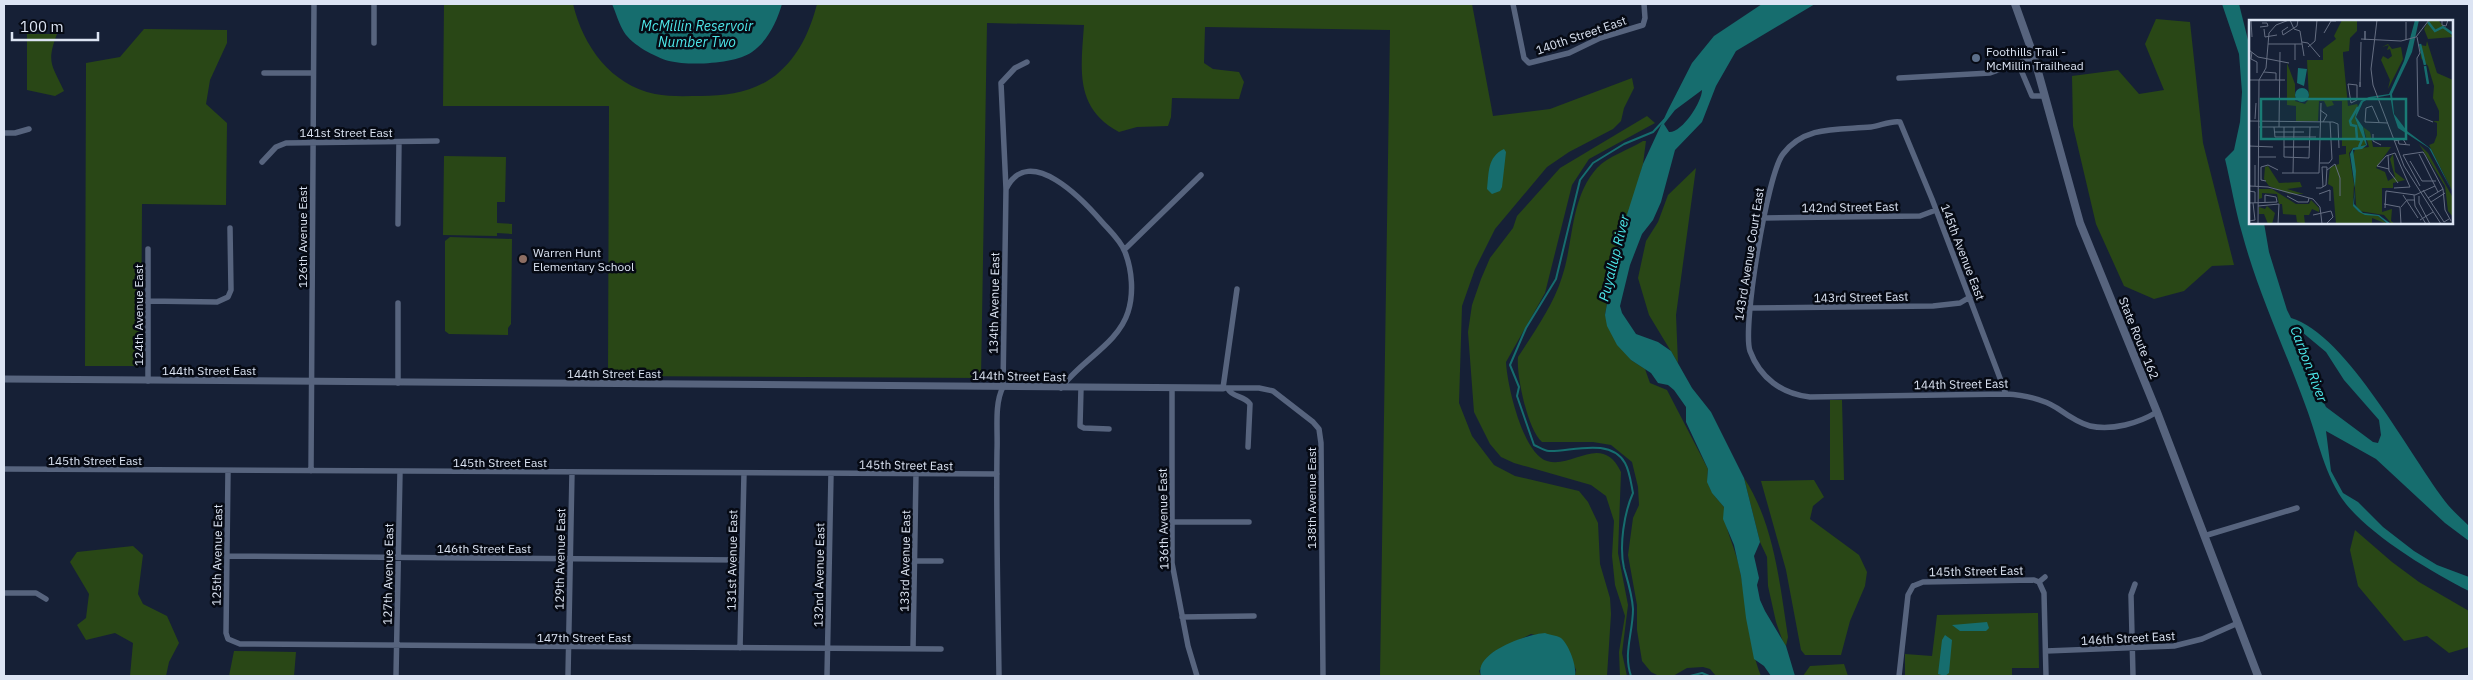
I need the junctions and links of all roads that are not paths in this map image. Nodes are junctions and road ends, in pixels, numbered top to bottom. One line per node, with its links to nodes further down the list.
1 (314, 4): 11 (street, 126th Avenue East)
2 (374, 4): 6 (street)
3 (1514, 4): 4 (street, 140th Street East)
4 (1644, 4)
5 (2016, 4): 7 (main road, State Route 162)
6 (374, 43)
7 (2034, 57): 9 (street); 13 (main road, State Route 162)
8 (1026, 62): 22 (street, 134th Avenue East)
9 (2007, 68): 12 (street); 13 (street)
10 (264, 73): 11 (street)
11 (313, 73): 17 (street, 126th Avenue East)
12 (1899, 78)
13 (2044, 96): 45 (main road, State Route 162)
14 (1897, 121): 23 (street, 145th Avenue East); 24 (street, 143rd Avenue Court East)
15 (29, 129): 16 (street)
16 (4, 134)
17 (312, 142): 18 (street, 141st Street East); 20 (street, 141st Street East); 37 (street, 126th Avenue East)
18 (399, 142): 19 (street, 141st Street East); 25 (street)
19 (437, 142)
20 (262, 162)
21 (1200, 175): 28 (street)
22 (1006, 189): 28 (street); 39 (street, 134th Avenue East)
23 (1936, 210): 24 (street, 142nd Street East); 30 (street, 145th Avenue East)
24 (1764, 218): 33 (street, 143rd Avenue Court East)
25 (398, 224)
26 (230, 228): 31 (street)
27 (148, 249): 31 (street, 124th Avenue East)
28 (1124, 250): 40 (street)
29 (1237, 289): 43 (street)
30 (1970, 297): 33 (street, 143rd Street East); 44 (street, 145th Avenue East)
31 (147, 301): 36 (street, 124th Avenue East)
32 (398, 303): 38 (street)
33 (1751, 308): 34 (street, 143rd Avenue Court East)
34 (1763, 373): 44 (street, 144th Street East)
35 (4, 379): 36 (street, 144th Street East)
36 (148, 381): 37 (street, 144th Street East)
37 (311, 382): 38 (street, 144th Street East); 50 (street, 126th Avenue East)
38 (398, 382): 39 (street, 144th Street East)
39 (1003, 387): 40 (street, 144th Street East); 56 (street, 134th Avenue East)
40 (1061, 388): 41 (street, 144th Street East)
41 (1082, 388): 42 (street, 144th Street East); 46 (street)
42 (1172, 388): 43 (street, 144th Street East); 58 (street, 136th Avenue East)
43 (1226, 389): 47 (street); 89 (street, 138th Avenue East)
44 (2006, 394): 45 (street, 144th Street East)
45 (2157, 412): 60 (main road, State Route 162)
46 (1109, 429)
47 (1248, 447)
48 (4, 469): 49 (street, 145th Street East)
49 (228, 471): 50 (street, 145th Street East); 61 (street, 125th Avenue East)
50 (311, 471): 51 (street, 145th Street East)
51 (400, 472): 52 (street, 145th Street East); 62 (street, 127th Avenue East)
52 (572, 472): 53 (street, 145th Street East); 63 (street, 129th Avenue East)
53 (744, 473): 54 (street, 145th Street East); 64 (street, 131st Avenue East)
54 (831, 474): 55 (street, 145th Street East); 79 (street, 132nd Avenue East)
55 (916, 474): 56 (street, 145th Street East); 65 (street, 133rd Avenue East)
56 (997, 474): 87 (street, 134th Avenue East)
57 (2297, 508): 60 (street)
58 (1172, 522): 59 (street); 73 (street, 136th Avenue East)
59 (1249, 522)
60 (2204, 536): 74 (main road, State Route 162)
61 (226, 556): 62 (street, 146th Street East); 75 (street, 125th Avenue East)
62 (399, 558): 63 (street, 146th Street East); 76 (street, 127th Avenue East)
63 (570, 559): 64 (street, 146th Street East); 77 (street, 129th Avenue East)
64 (742, 560): 78 (street, 131st Avenue East)
65 (915, 561): 66 (street); 80 (street, 133rd Avenue East)
66 (941, 561)
67 (2045, 577): 68 (street)
68 (2039, 582): 83 (street); 90 (street, 145th Street East)
69 (2135, 584): 82 (street)
70 (4, 593): 71 (street)
71 (46, 599)
72 (1254, 616): 73 (street)
73 (1182, 617): 88 (street, 136th Avenue East)
74 (2238, 623): 82 (street, 146th Street East); 93 (main road, State Route 162)
75 (228, 638): 76 (street, 147th Street East)
76 (397, 645): 77 (street, 147th Street East); 84 (street, 127th Avenue East)
77 (568, 646): 78 (street, 147th Street East); 85 (street, 129th Avenue East)
78 (740, 648): 79 (street, 147th Street East)
79 (827, 648): 80 (street, 147th Street East); 86 (street, 132nd Avenue East)
80 (913, 649): 81 (street, 147th Street East)
81 (941, 649)
82 (2132, 649): 83 (street, 146th Street East); 92 (street)
83 (2046, 651): 91 (street)
84 (396, 676)
85 (568, 676)
86 (827, 676)
87 (999, 676)
88 (1197, 676)
89 (1323, 676)
90 (1899, 676)
91 (2046, 676)
92 (2133, 676)
93 (2258, 676)

